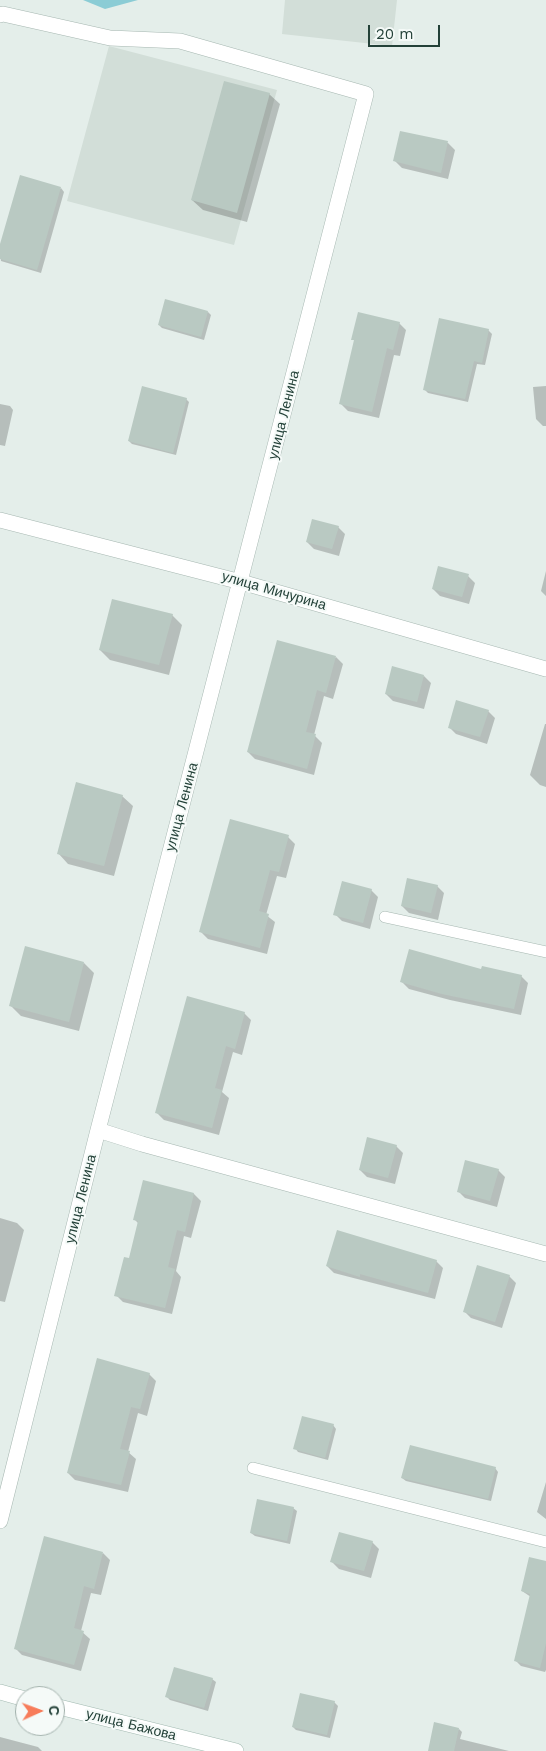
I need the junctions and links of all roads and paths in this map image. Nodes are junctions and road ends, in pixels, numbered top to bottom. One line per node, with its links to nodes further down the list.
1 (1, 14): 3 (street, улица Ленина)
2 (0, 520): 3 (street, улица Мичурина)
3 (241, 582): 4 (street, улица Мичурина); 7 (street, улица Ленина)
4 (546, 669)
5 (386, 917): 6 (lane)
6 (546, 952)
7 (98, 1130): 8 (street); 10 (street, улица Ленина)
8 (546, 1254)
9 (253, 1468): 11 (lane)
10 (0, 1520)
11 (546, 1542)
12 (0, 1692): 13 (street)
13 (15, 1696)
14 (65, 1708): 15 (street, улица Бажова)
15 (236, 1751)

